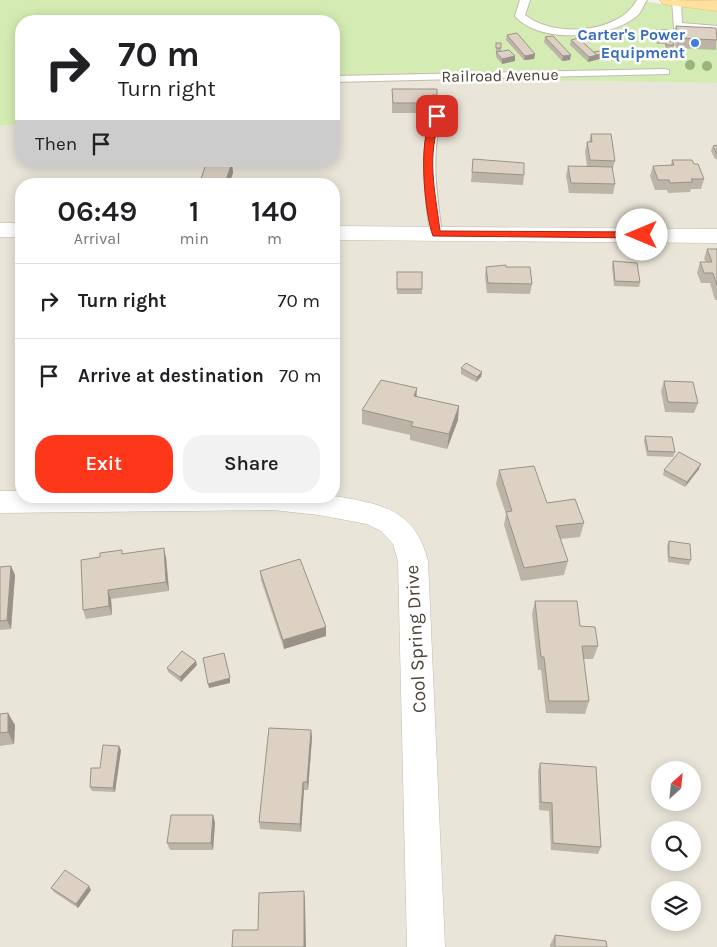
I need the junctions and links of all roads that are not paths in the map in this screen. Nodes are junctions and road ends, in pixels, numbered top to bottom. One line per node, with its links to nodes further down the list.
1 (525, 0): 2 (lane)
2 (642, 0)
3 (673, 0): 4 (main road); 5 (lane)
4 (717, 6)
5 (717, 29)
6 (665, 72): 7 (lane, Railroad Avenue)
7 (340, 79)
8 (437, 116): 12 (lane)
9 (0, 230): 10 (street)
10 (15, 230)
11 (340, 233): 12 (street)
12 (436, 234): 13 (street)
13 (717, 236)
14 (0, 502): 15 (street, Cool Spring Drive)
15 (15, 502)
16 (310, 503): 17 (street, Cool Spring Drive)
17 (426, 947)

